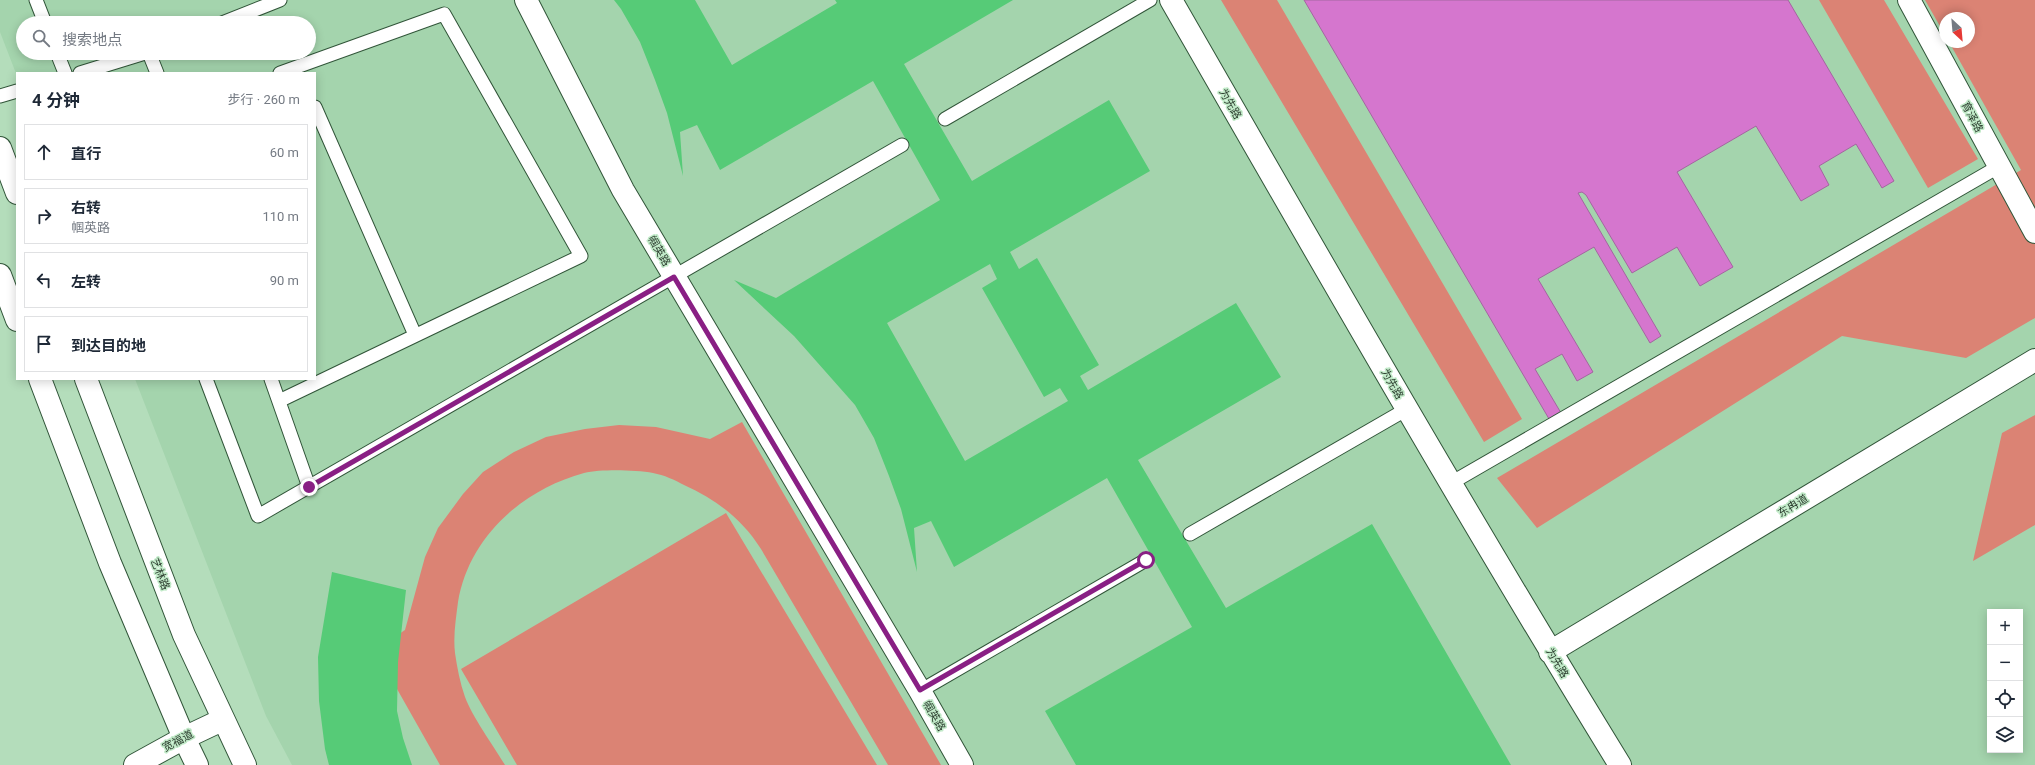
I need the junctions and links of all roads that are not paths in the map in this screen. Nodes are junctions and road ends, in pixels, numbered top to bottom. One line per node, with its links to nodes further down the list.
1 (36, 0): 7 (lane)
2 (280, 0): 8 (lane)
3 (526, 0): 27 (street, 帼英路)
4 (1150, 0): 20 (lane)
5 (1171, 0): 36 (street, 为先路)
6 (1909, 0): 23 (street, 育泽路)
7 (42, 16)
8 (240, 16)
9 (60, 60): 13 (lane)
10 (124, 60): 14 (lane)
11 (152, 60): 15 (lane)
12 (299, 70): 16 (lane); 29 (lane)
13 (65, 72)
14 (88, 72)
15 (157, 72)
16 (286, 72)
17 (16, 91): 18 (lane)
18 (0, 96)
19 (316, 109): 29 (lane)
20 (945, 119)
21 (902, 144): 27 (lane)
22 (0, 148): 24 (street)
23 (1998, 167): 25 (street, 育泽路); 37 (lane)
24 (16, 191)
25 (2035, 232)
26 (0, 276): 28 (street)
27 (674, 277): 38 (lane); 42 (street, 帼英路)
28 (16, 317)
29 (415, 335): 35 (lane)
30 (2035, 360): 41 (street, 东冉道)
31 (40, 380): 44 (street)
32 (86, 380): 43 (street, 艺林路)
33 (206, 380): 38 (lane)
34 (271, 380): 35 (lane)
35 (279, 401): 38 (lane)
36 (1407, 409): 37 (street, 为先路); 39 (lane)
37 (1451, 483): 41 (street, 为先路)
38 (309, 487)
39 (1190, 534)
40 (1146, 560): 42 (lane)
41 (1550, 652): 49 (street, 为先路)
42 (920, 690): 48 (street, 帼英路)
43 (222, 720): 44 (street, 宽福道); 47 (street, 艺林路)
44 (184, 738): 45 (street, 宽福道); 46 (street)
45 (135, 765)
46 (197, 765)
47 (245, 765)
48 (962, 765)
49 (1620, 765)

